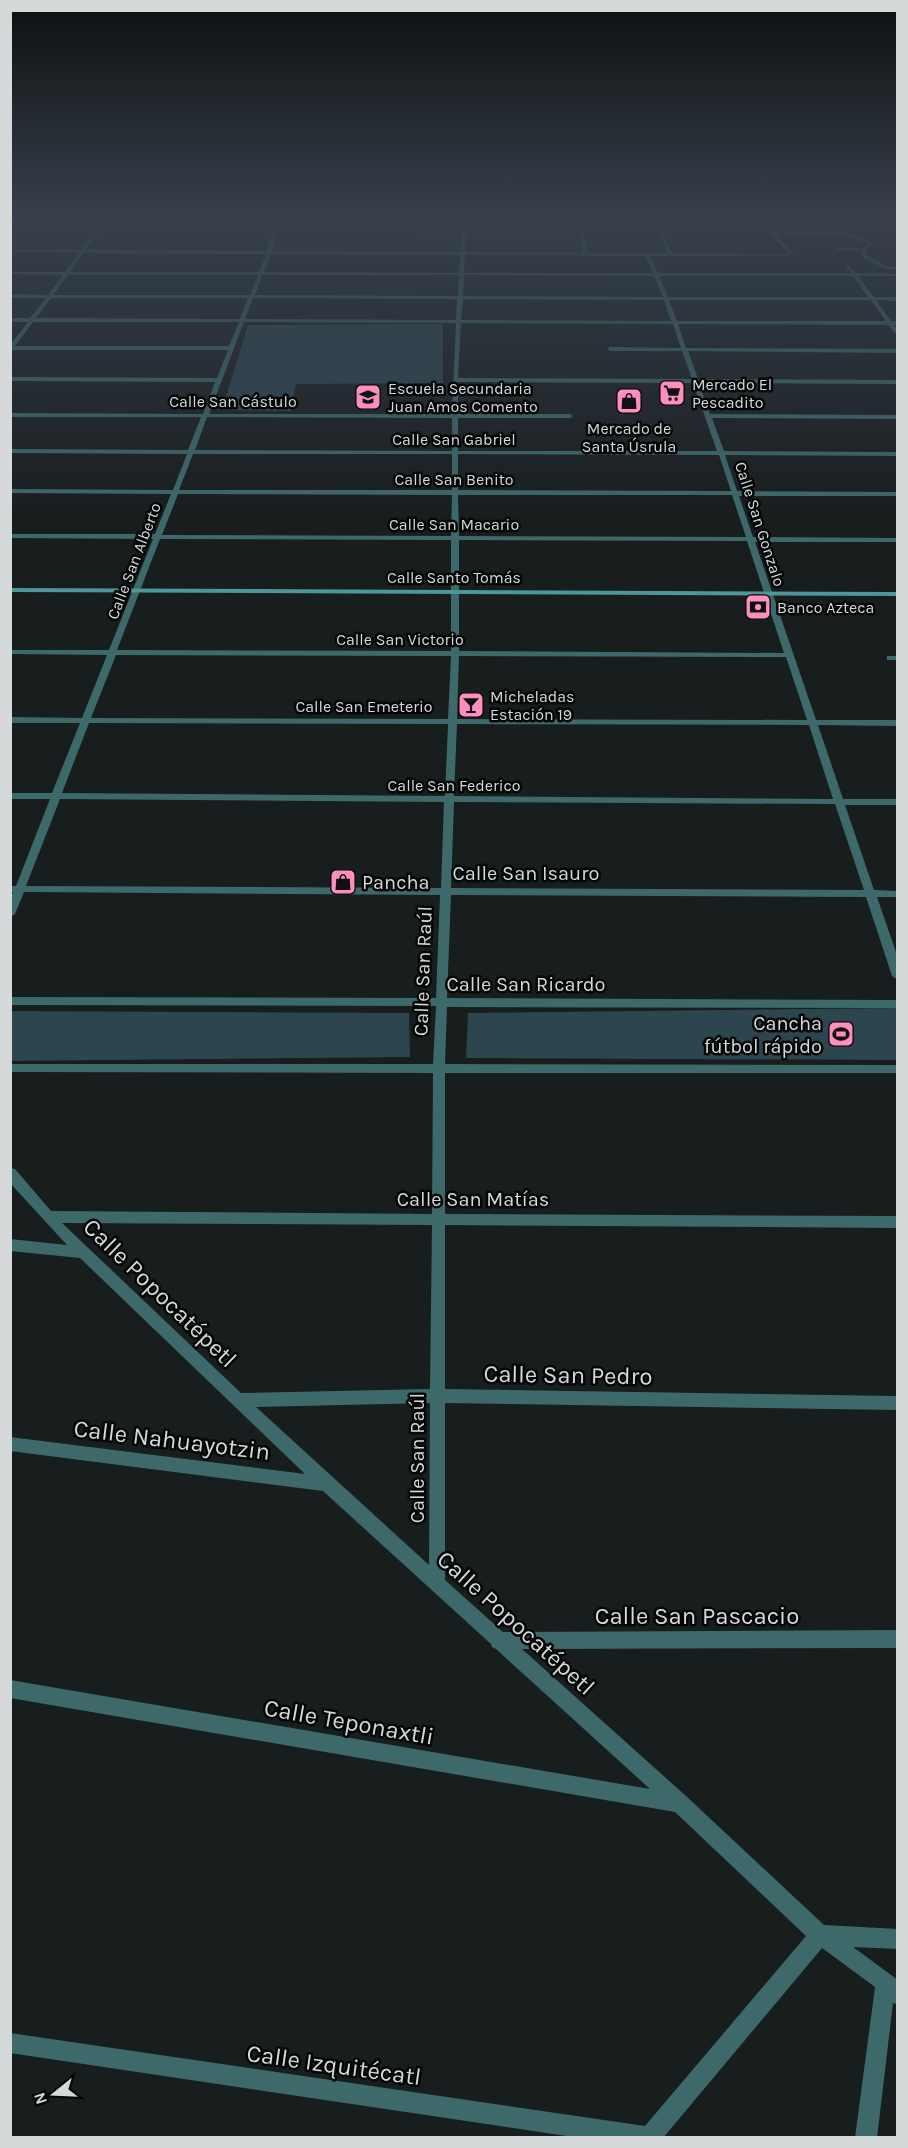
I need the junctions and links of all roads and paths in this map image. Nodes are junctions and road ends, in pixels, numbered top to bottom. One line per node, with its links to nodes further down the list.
1 (35, 317): 7 (street)
2 (243, 317): 8 (street, Calle San Alberto)
3 (458, 317): 9 (street, Calle San Raúl)
4 (673, 317): 10 (street, Calle San Gonzalo)
5 (886, 317): 11 (street)
6 (10, 320): 7 (street)
7 (33, 320): 8 (street); 14 (street)
8 (242, 321): 9 (street); 15 (street, Calle San Alberto)
9 (458, 322): 10 (street); 21 (street, Calle San Raúl)
10 (675, 322): 11 (street); 17 (street, Calle San Gonzalo)
11 (890, 323): 12 (street); 13 (street)
12 (897, 323)
13 (897, 334)
14 (11, 348): 15 (street)
15 (231, 348): 20 (street, Calle San Alberto)
16 (610, 349): 17 (street)
17 (685, 350): 18 (street); 22 (street, Calle San Gonzalo)
18 (897, 351)
19 (10, 379): 20 (street)
20 (219, 380): 24 (street, Calle San Alberto)
21 (455, 381): 22 (street); 26 (street, Calle San Raúl)
22 (696, 382): 23 (street); 28 (street, Calle San Gonzalo)
23 (897, 382)
24 (206, 414): 25 (street, Calle San Cástulo); 26 (street, Calle San Cástulo); 31 (street, Calle San Alberto)
25 (10, 415)
26 (454, 415): 27 (street, Calle San Cástulo); 32 (street, Calle San Raúl)
27 (570, 416)
28 (707, 416): 29 (street); 33 (street, Calle San Gonzalo)
29 (897, 417)
30 (10, 451): 31 (street, Calle San Gabriel)
31 (191, 452): 32 (street, Calle San Gabriel); 36 (street, Calle San Alberto)
32 (455, 452): 33 (street, Calle San Gabriel); 37 (street, Calle San Raúl)
33 (721, 453): 34 (street, Calle San Gabriel); 38 (street, Calle San Gonzalo)
34 (897, 454)
35 (10, 491): 36 (street, Calle San Benito)
36 (176, 492): 37 (street, Calle San Benito); 41 (street, Calle San Alberto)
37 (455, 492): 38 (street, Calle San Benito); 42 (street, Calle San Raúl)
38 (734, 494): 39 (street, Calle San Benito); 43 (street, Calle San Gonzalo)
39 (897, 494)
40 (10, 536): 41 (street, Calle San Macario)
41 (157, 537): 42 (street, Calle San Macario); 46 (street, Calle San Alberto)
42 (454, 537): 43 (street, Calle San Macario); 47 (street, Calle San Raúl)
43 (749, 539): 44 (street, Calle San Macario); 48 (street, Calle San Gonzalo)
44 (897, 540)
45 (10, 590): 46 (street, Calle Santo Tomás)
46 (137, 591): 47 (street, Calle Santo Tomás); 51 (street, Calle San Alberto)
47 (454, 592): 48 (street, Calle Santo Tomás); 52 (street, Calle San Raúl)
48 (767, 593): 49 (street, Calle Santo Tomás); 53 (street, Calle San Gonzalo)
49 (897, 594)
50 (10, 652): 51 (street, Calle San Victorio)
51 (113, 653): 52 (street, Calle San Victorio); 55 (street, Calle San Alberto)
52 (455, 654): 53 (street, Calle San Victorio); 56 (street, Calle San Raúl)
53 (789, 655): 57 (street, Calle San Gonzalo)
54 (10, 720): 55 (street, Calle San Emeterio)
55 (85, 720): 56 (street, Calle San Emeterio); 60 (street, Calle San Alberto)
56 (452, 721): 57 (street, Calle San Emeterio); 61 (street, Calle San Raúl)
57 (812, 722): 58 (street, Calle San Emeterio); 62 (street, Calle San Gonzalo)
58 (897, 723)
59 (10, 796): 60 (street, Calle San Federico)
60 (56, 796): 61 (street, Calle San Federico); 64 (street, Calle San Alberto)
61 (450, 800): 62 (street, Calle San Federico); 65 (street, Calle San Raúl)
62 (837, 802): 63 (street, Calle San Federico); 66 (street, Calle San Gonzalo)
63 (897, 802)
64 (15, 889): 65 (street, Calle San Isauro); 68 (street, Calle San Alberto)
65 (446, 890): 66 (street, Calle San Isauro); 71 (street, Calle San Raúl)
66 (869, 893): 67 (street, Calle San Isauro); 69 (street, Calle San Gonzalo)
67 (897, 894)
68 (10, 915)
69 (897, 976)
70 (10, 1001): 71 (street, Calle San Ricardo)
71 (441, 1003): 72 (street, Calle San Ricardo); 74 (street, Calle San Raúl)
72 (897, 1004)
73 (10, 1068): 74 (street)
74 (439, 1068): 75 (street); 78 (street, Calle San Raúl)
75 (897, 1069)
76 (10, 1173): 77 (street, Calle Popocatépetl)
77 (48, 1218): 78 (street, Calle San Matías); 81 (street, Calle Popocatépetl)
78 (439, 1218): 79 (street, Calle San Matías); 82 (street, Calle San Raúl)
79 (897, 1222)
80 (10, 1245): 81 (street)
81 (83, 1253): 83 (street, Calle Popocatépetl)
82 (436, 1396): 83 (street, Calle San Pedro); 84 (street, Calle San Pedro); 87 (street, Calle San Raúl)
83 (237, 1400): 86 (street, Calle Popocatépetl)
84 (897, 1403)
85 (10, 1444): 86 (street, Calle Nahuayotzin)
86 (327, 1484): 87 (street, Calle Popocatépetl)
87 (437, 1584): 89 (street, Calle Popocatépetl)
88 (897, 1639): 89 (street, Calle San Pascacio)
89 (498, 1641): 91 (street, Calle Popocatépetl)
90 (10, 1689): 91 (street, Calle Teponaxtli)
91 (679, 1803): 92 (street, Calle Popocatépetl)
92 (820, 1935): 93 (street); 94 (street, Calle Popocatépetl); 96 (street)
93 (897, 1939)
94 (892, 1988): 97 (street)
95 (10, 2043): 96 (street, Calle Izquitécatl)
96 (649, 2137)
97 (866, 2138)

